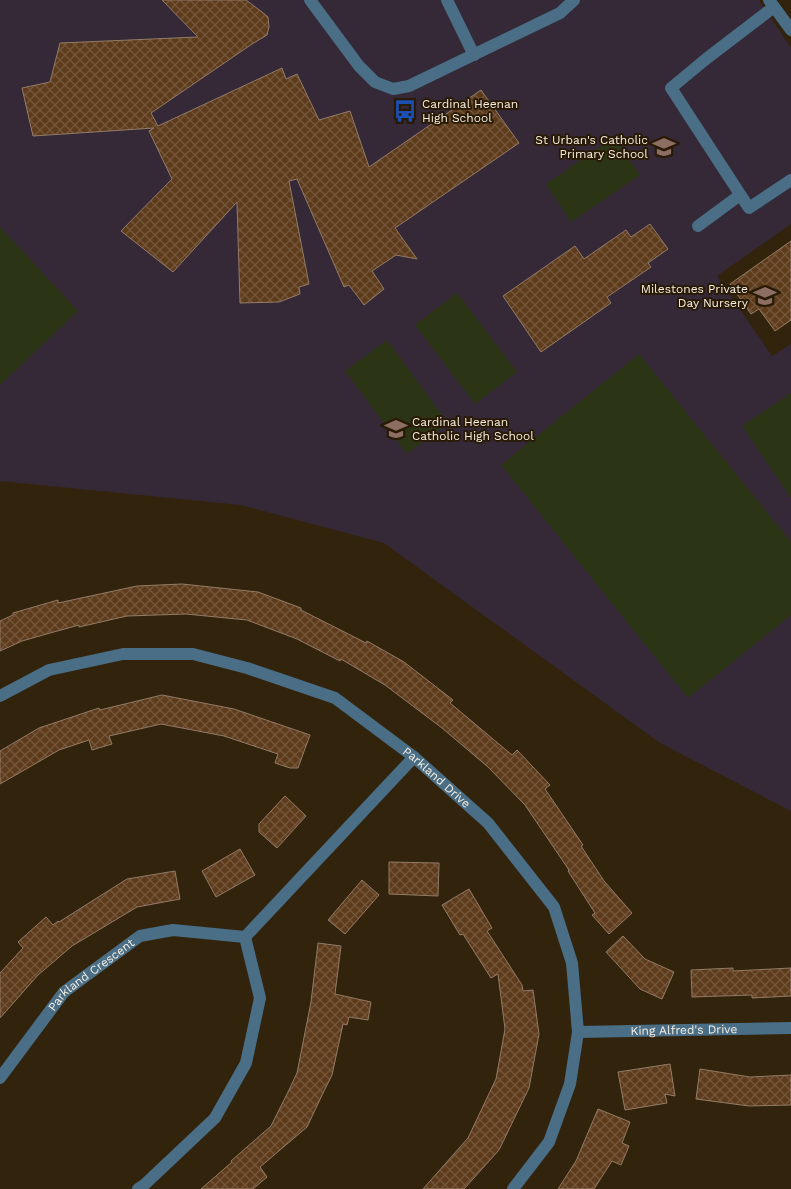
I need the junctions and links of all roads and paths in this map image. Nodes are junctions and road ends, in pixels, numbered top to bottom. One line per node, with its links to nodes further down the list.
1 (310, 0): 6 (street)
2 (447, 0): 6 (street)
3 (574, 0): 6 (street)
4 (772, 4): 5 (street); 8 (street)
5 (791, 28)
6 (474, 55)
7 (791, 180): 8 (street)
8 (740, 195): 9 (street)
9 (698, 226)
10 (0, 696): 11 (street, Parkland Drive)
11 (414, 757): 12 (street); 14 (street, Parkland Drive)
12 (245, 937): 15 (street, Parkland Crescent); 16 (street)
13 (791, 1028): 14 (street, King Alfred's Drive)
14 (578, 1032): 17 (street, Parkland Drive)
15 (0, 1078)
16 (138, 1189)
17 (513, 1189)

